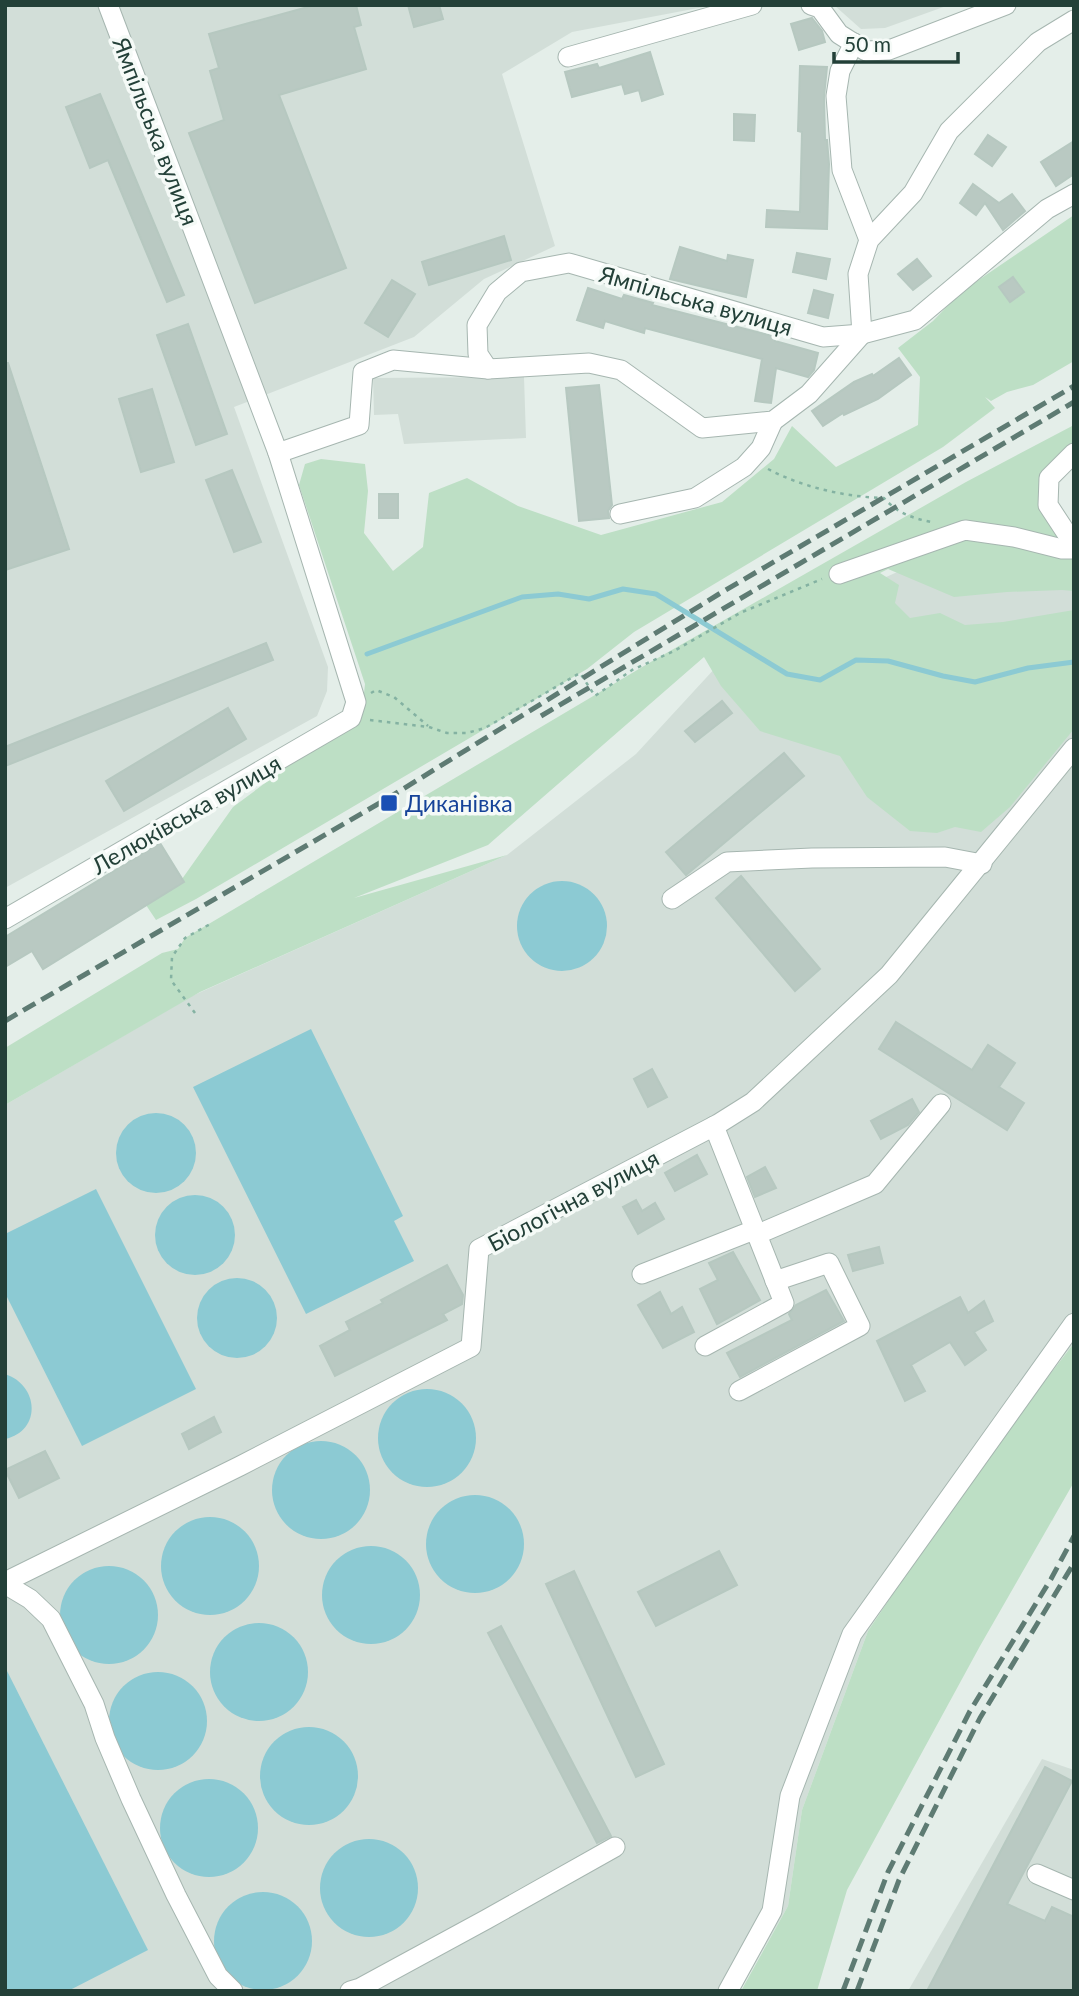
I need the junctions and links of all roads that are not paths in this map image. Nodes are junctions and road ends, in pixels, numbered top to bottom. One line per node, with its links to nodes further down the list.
1 (108, 5): 13 (street, Ямпільська вулиця)
2 (752, 5): 7 (street)
3 (811, 5): 6 (street)
4 (1006, 5): 6 (street)
5 (1074, 20): 9 (street)
6 (854, 43): 9 (street)
7 (568, 57)
8 (1074, 194): 10 (street, Ямпільська вулиця)
9 (869, 240): 10 (street)
10 (862, 334): 11 (street, Ямпільська вулиця); 12 (street)
11 (488, 369): 12 (street); 13 (street)
12 (773, 421): 15 (street)
13 (278, 453): 19 (street, Ямпільська вулиця)
14 (1074, 453): 16 (street)
15 (620, 514)
16 (1074, 539)
17 (1074, 549): 18 (street)
18 (839, 574)
19 (354, 710): 23 (street, Лелюківська вулиця)
20 (1074, 748): 21 (street, Біологічна вулиця)
21 (982, 864): 22 (street); 25 (street, Біологічна вулиця)
22 (672, 899)
23 (5, 919)
24 (941, 1104): 26 (street)
25 (714, 1126): 26 (street); 32 (street, Біологічна вулиця)
26 (755, 1233): 27 (street); 28 (street)
27 (642, 1274)
28 (775, 1281): 30 (street); 31 (street)
29 (1074, 1323): 39 (street)
30 (705, 1346)
31 (739, 1391)
32 (5, 1583): 36 (street)
33 (615, 1847): 37 (street)
34 (1038, 1874): 35 (street)
35 (1074, 1890)
36 (222, 1984): 38 (street)
37 (355, 1990)
38 (233, 1991)
39 (729, 1991)

